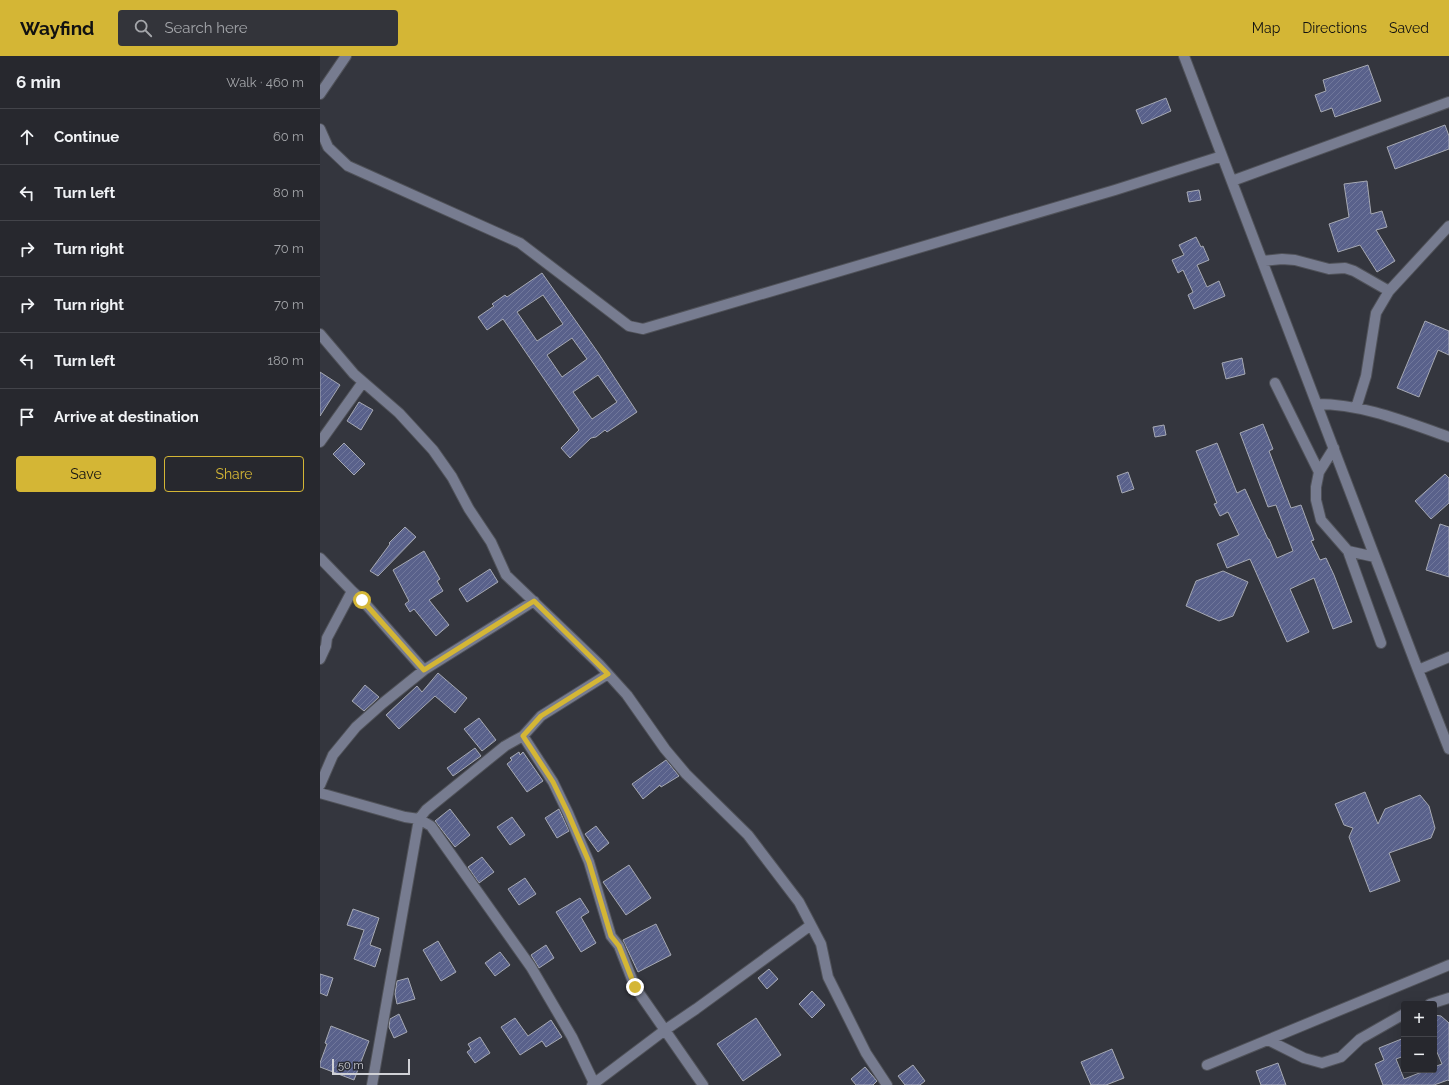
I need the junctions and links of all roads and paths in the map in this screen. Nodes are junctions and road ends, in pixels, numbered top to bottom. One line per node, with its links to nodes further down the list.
1 (346, 56): 3 (street)
2 (1184, 56): 6 (street)
3 (320, 94)
4 (1449, 102): 7 (street)
5 (320, 129): 6 (street)
6 (1222, 156): 7 (street)
7 (1232, 181): 9 (street)
8 (1449, 226): 10 (street)
9 (1263, 261): 10 (street); 14 (street)
10 (1389, 291): 15 (street)
11 (320, 334): 12 (street)
12 (363, 382): 17 (street); 24 (street)
13 (1275, 383): 19 (street)
14 (1317, 404): 15 (street); 18 (street)
15 (1356, 408): 16 (street)
16 (1449, 437)
17 (320, 442)
18 (1334, 448): 19 (street); 21 (street)
19 (1319, 472): 20 (street)
20 (1348, 551): 21 (street); 25 (street)
21 (1375, 556): 29 (street)
22 (320, 558): 23 (street)
23 (352, 591): 27 (street); 28 (street)
24 (534, 601): 28 (street); 30 (street)
25 (1381, 643)
26 (1449, 656): 29 (street)
27 (320, 659)
28 (424, 670): 33 (street)
29 (1418, 670): 32 (street)
30 (608, 674): 31 (street); 36 (street)
31 (523, 736): 35 (street); 41 (street)
32 (1449, 748)
33 (320, 785)
34 (320, 793): 35 (street)
35 (419, 819): 44 (street); 45 (street)
36 (811, 925): 41 (street); 47 (street)
37 (1449, 965): 42 (street)
38 (1449, 998): 39 (street)
39 (1437, 1002)
40 (1401, 1016): 42 (street)
41 (665, 1030): 44 (street); 46 (street)
42 (1268, 1040): 43 (street)
43 (1207, 1065)
44 (594, 1084)
45 (372, 1085)
46 (703, 1085)
47 (888, 1085)

